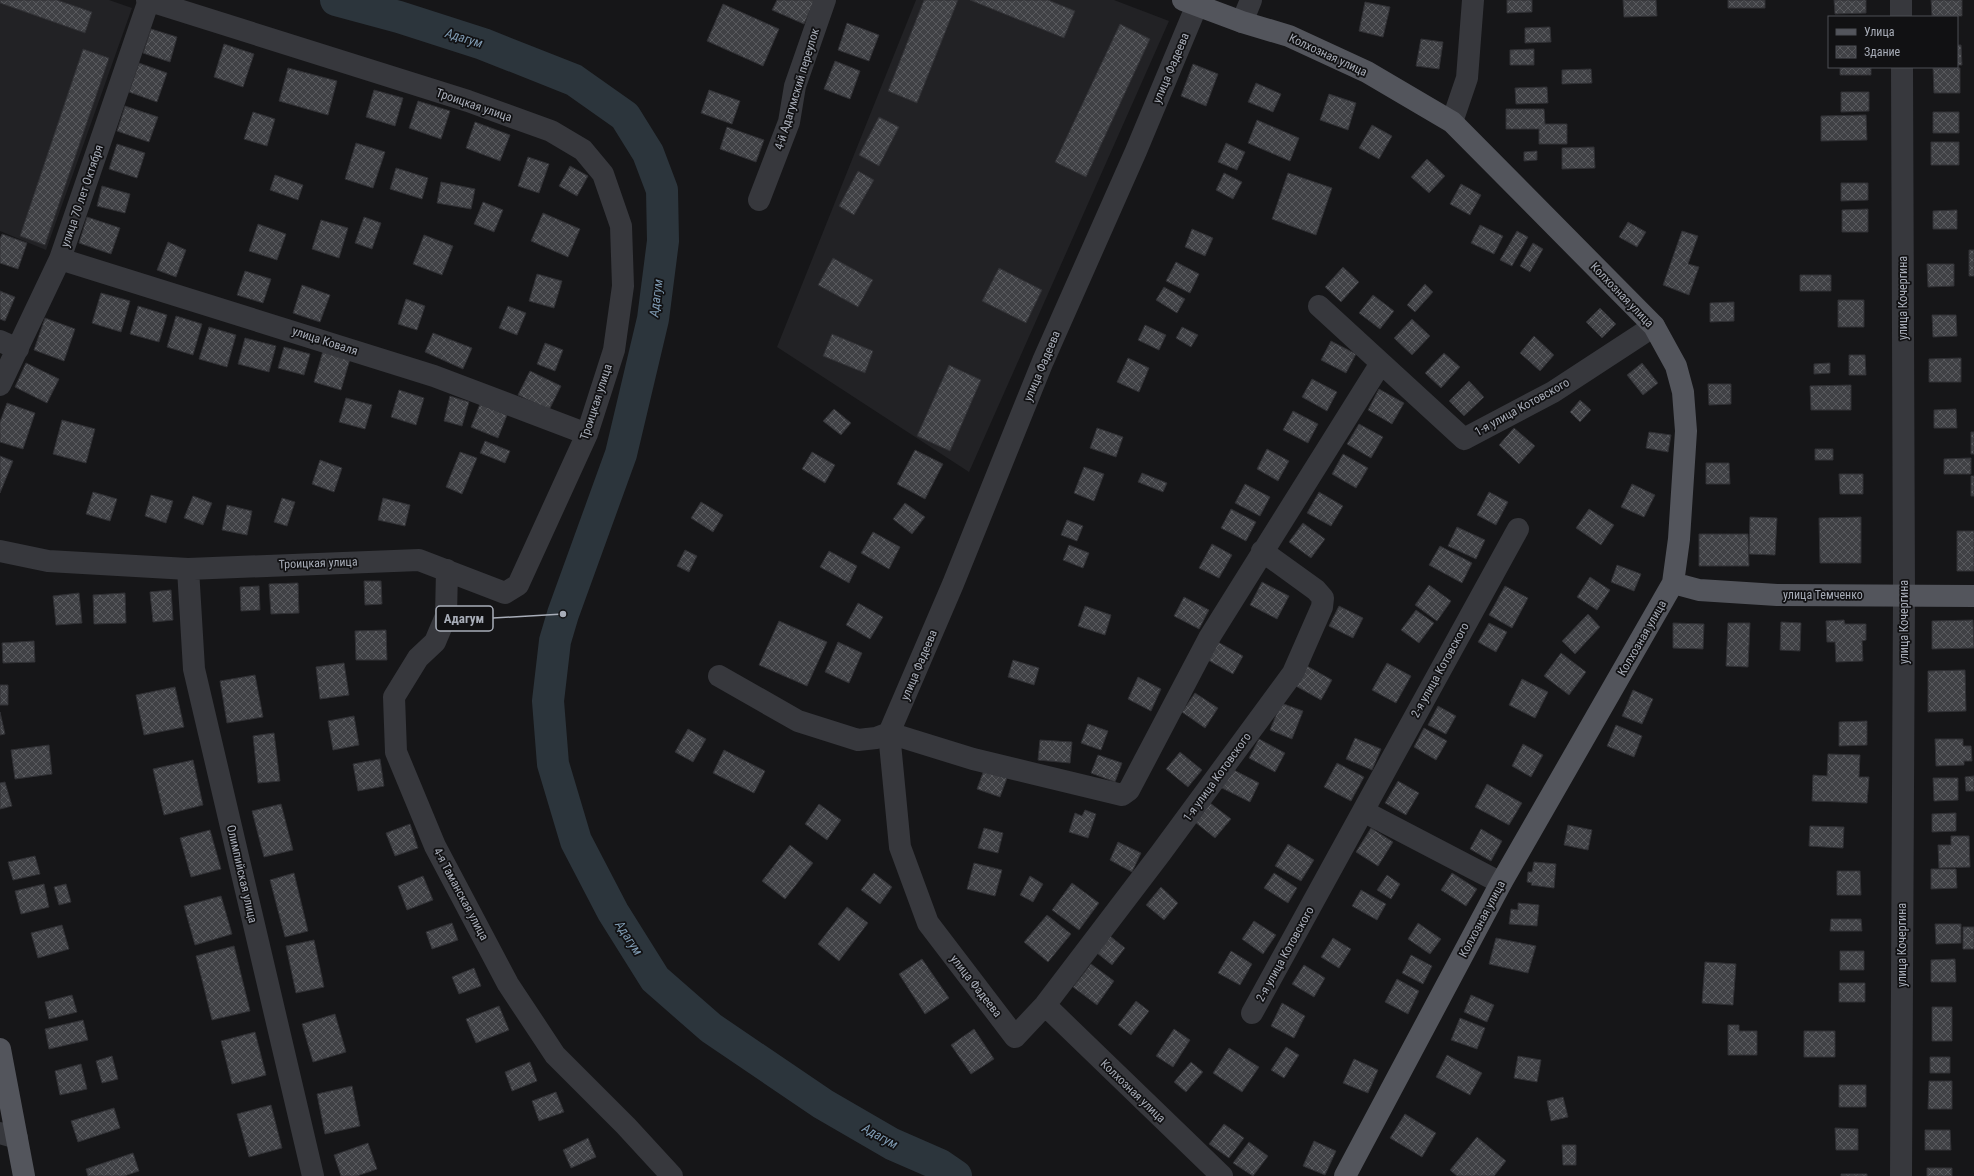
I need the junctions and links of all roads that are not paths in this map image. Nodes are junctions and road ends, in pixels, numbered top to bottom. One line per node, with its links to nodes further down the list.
1 (148, 0): 12 (street, улица 70 лет Октября); 18 (street, Троицкая улица)
2 (825, 0): 11 (street, 4-й Адагумский переулок)
3 (1251, 0): 8 (street)
4 (1473, 0): 10 (street)
5 (1901, 0): 7 (street)
6 (1193, 2): 8 (main road, Колхозная улица); 28 (street, улица Фадеева)
7 (1902, 16)
8 (1242, 22): 10 (main road, Колхозная улица)
9 (1902, 68): 25 (street, улица Кочергина)
10 (1452, 122): 14 (main road, Колхозная улица)
11 (759, 200)
12 (60, 259): 15 (street, улица 70 лет Октября); 18 (street, улица Коваля)
13 (1319, 306): 16 (street, 1-я улица Котовского)
14 (1654, 326): 16 (street, 1-я улица Котовского); 24 (main road, Колхозная улица)
15 (9, 345): 17 (street, улица 70 лет Октября)
16 (1381, 363): 21 (street)
17 (0, 385)
18 (587, 434): 23 (street, Троицкая улица)
19 (1518, 528): 29 (street, 2-я улица Котовского)
20 (0, 551): 22 (street, Троицкая улица)
21 (1262, 551): 28 (street); 31 (street, 1-я улица Котовского)
22 (188, 569): 23 (street, Троицкая улица); 36 (street, Олимпийская улица)
23 (447, 570): 37 (street, 4-я Таманская улица)
24 (1673, 583): 25 (main road, улица Темченко); 30 (main road, Колхозная улица)
25 (1904, 596): 26 (main road, улица Темченко); 40 (street, улица Кочергина)
26 (1974, 596)
27 (719, 676): 28 (street)
28 (889, 733): 31 (street, улица Фадеева)
29 (1363, 811): 30 (street); 32 (street, 2-я улица Котовского)
30 (1501, 883): 39 (main road, Колхозная улица)
31 (1044, 1005): 38 (street, Колхозная улица)
32 (1252, 1013)
33 (0, 1050): 34 (main road)
34 (8, 1135): 35 (main road)
35 (24, 1176)
36 (313, 1176)
37 (672, 1176)
38 (1222, 1176)
39 (1345, 1176)
40 (1901, 1176)

